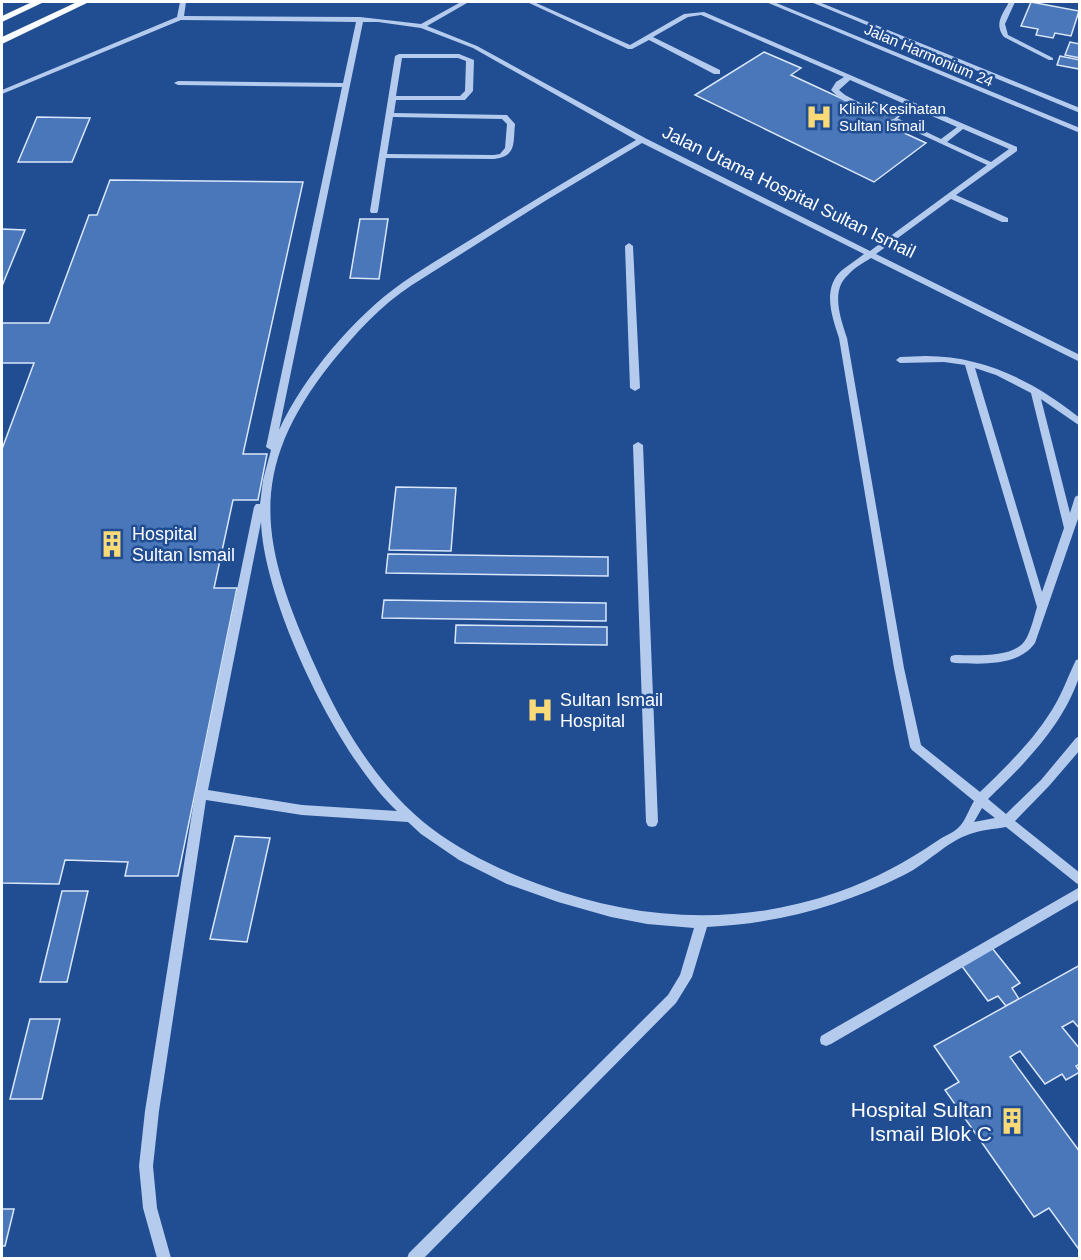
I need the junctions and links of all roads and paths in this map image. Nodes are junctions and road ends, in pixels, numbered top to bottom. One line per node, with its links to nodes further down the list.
1 (39, 2): 11 (main road)
2 (84, 2): 14 (main road)
3 (183, 2): 9 (street)
4 (465, 2): 12 (street)
5 (530, 2): 13 (street)
6 (769, 2): 29 (street, Jalan Harmonium 24)
7 (814, 2): 25 (street, Jalan Harmonium 24)
8 (1012, 2): 17 (street)
9 (180, 18): 10 (street); 22 (street)
10 (360, 19): 12 (street); 21 (street)
11 (2, 20)
12 (422, 26): 15 (street)
13 (648, 37): 18 (street); 19 (street)
14 (2, 41)
15 (475, 47): 16 (street); 30 (street)
16 (459, 56): 23 (street); 23 (street)
17 (1051, 59)
18 (717, 72)
19 (849, 77): 24 (street); 28 (street)
20 (178, 83): 21 (street)
21 (344, 85): 52 (street)
22 (2, 92)
23 (394, 98): 26 (street)
24 (866, 108)
25 (1080, 111)
26 (391, 115): 32 (street); 32 (street)
27 (894, 120): 31 (street)
28 (962, 126): 31 (street); 33 (street)
29 (1080, 131)
30 (642, 140): 38 (street, Jalan Utama Hospital Sultan Ismail); 54 (street, Jalan Utama Hospital Sultan Ismail)
31 (942, 142): 33 (street)
32 (384, 156): 35 (street)
33 (992, 165): 34 (street)
34 (950, 195): 36 (street); 38 (street)
35 (374, 211)
36 (1005, 220)
37 (629, 246): 42 (street)
38 (873, 253): 39 (street, Jalan Utama Hospital Sultan Ismail); 53 (street)
39 (1080, 358)
40 (900, 360): 41 (street)
41 (969, 363): 43 (street); 48 (street)
42 (635, 388)
43 (1035, 393): 44 (street); 47 (street)
44 (1080, 423)
45 (638, 445): 55 (street)
46 (1080, 497): 47 (street)
47 (1068, 526): 48 (street)
48 (1042, 607): 49 (street)
49 (955, 659)
50 (1080, 663): 53 (street)
51 (1080, 741): 56 (street)
52 (201, 794): 54 (street); 62 (street)
53 (981, 799): 56 (street); 57 (street)
54 (406, 817): 60 (street, Jalan Utama Hospital Sultan Ismail)
55 (652, 822)
56 (1006, 822): 57 (street); 58 (street)
57 (964, 830): 60 (street, Jalan Utama Hospital Sultan Ismail)
58 (1080, 881)
59 (1080, 892): 61 (street)
60 (702, 922): 63 (street)
61 (826, 1040)
62 (164, 1258)
63 (414, 1258)

